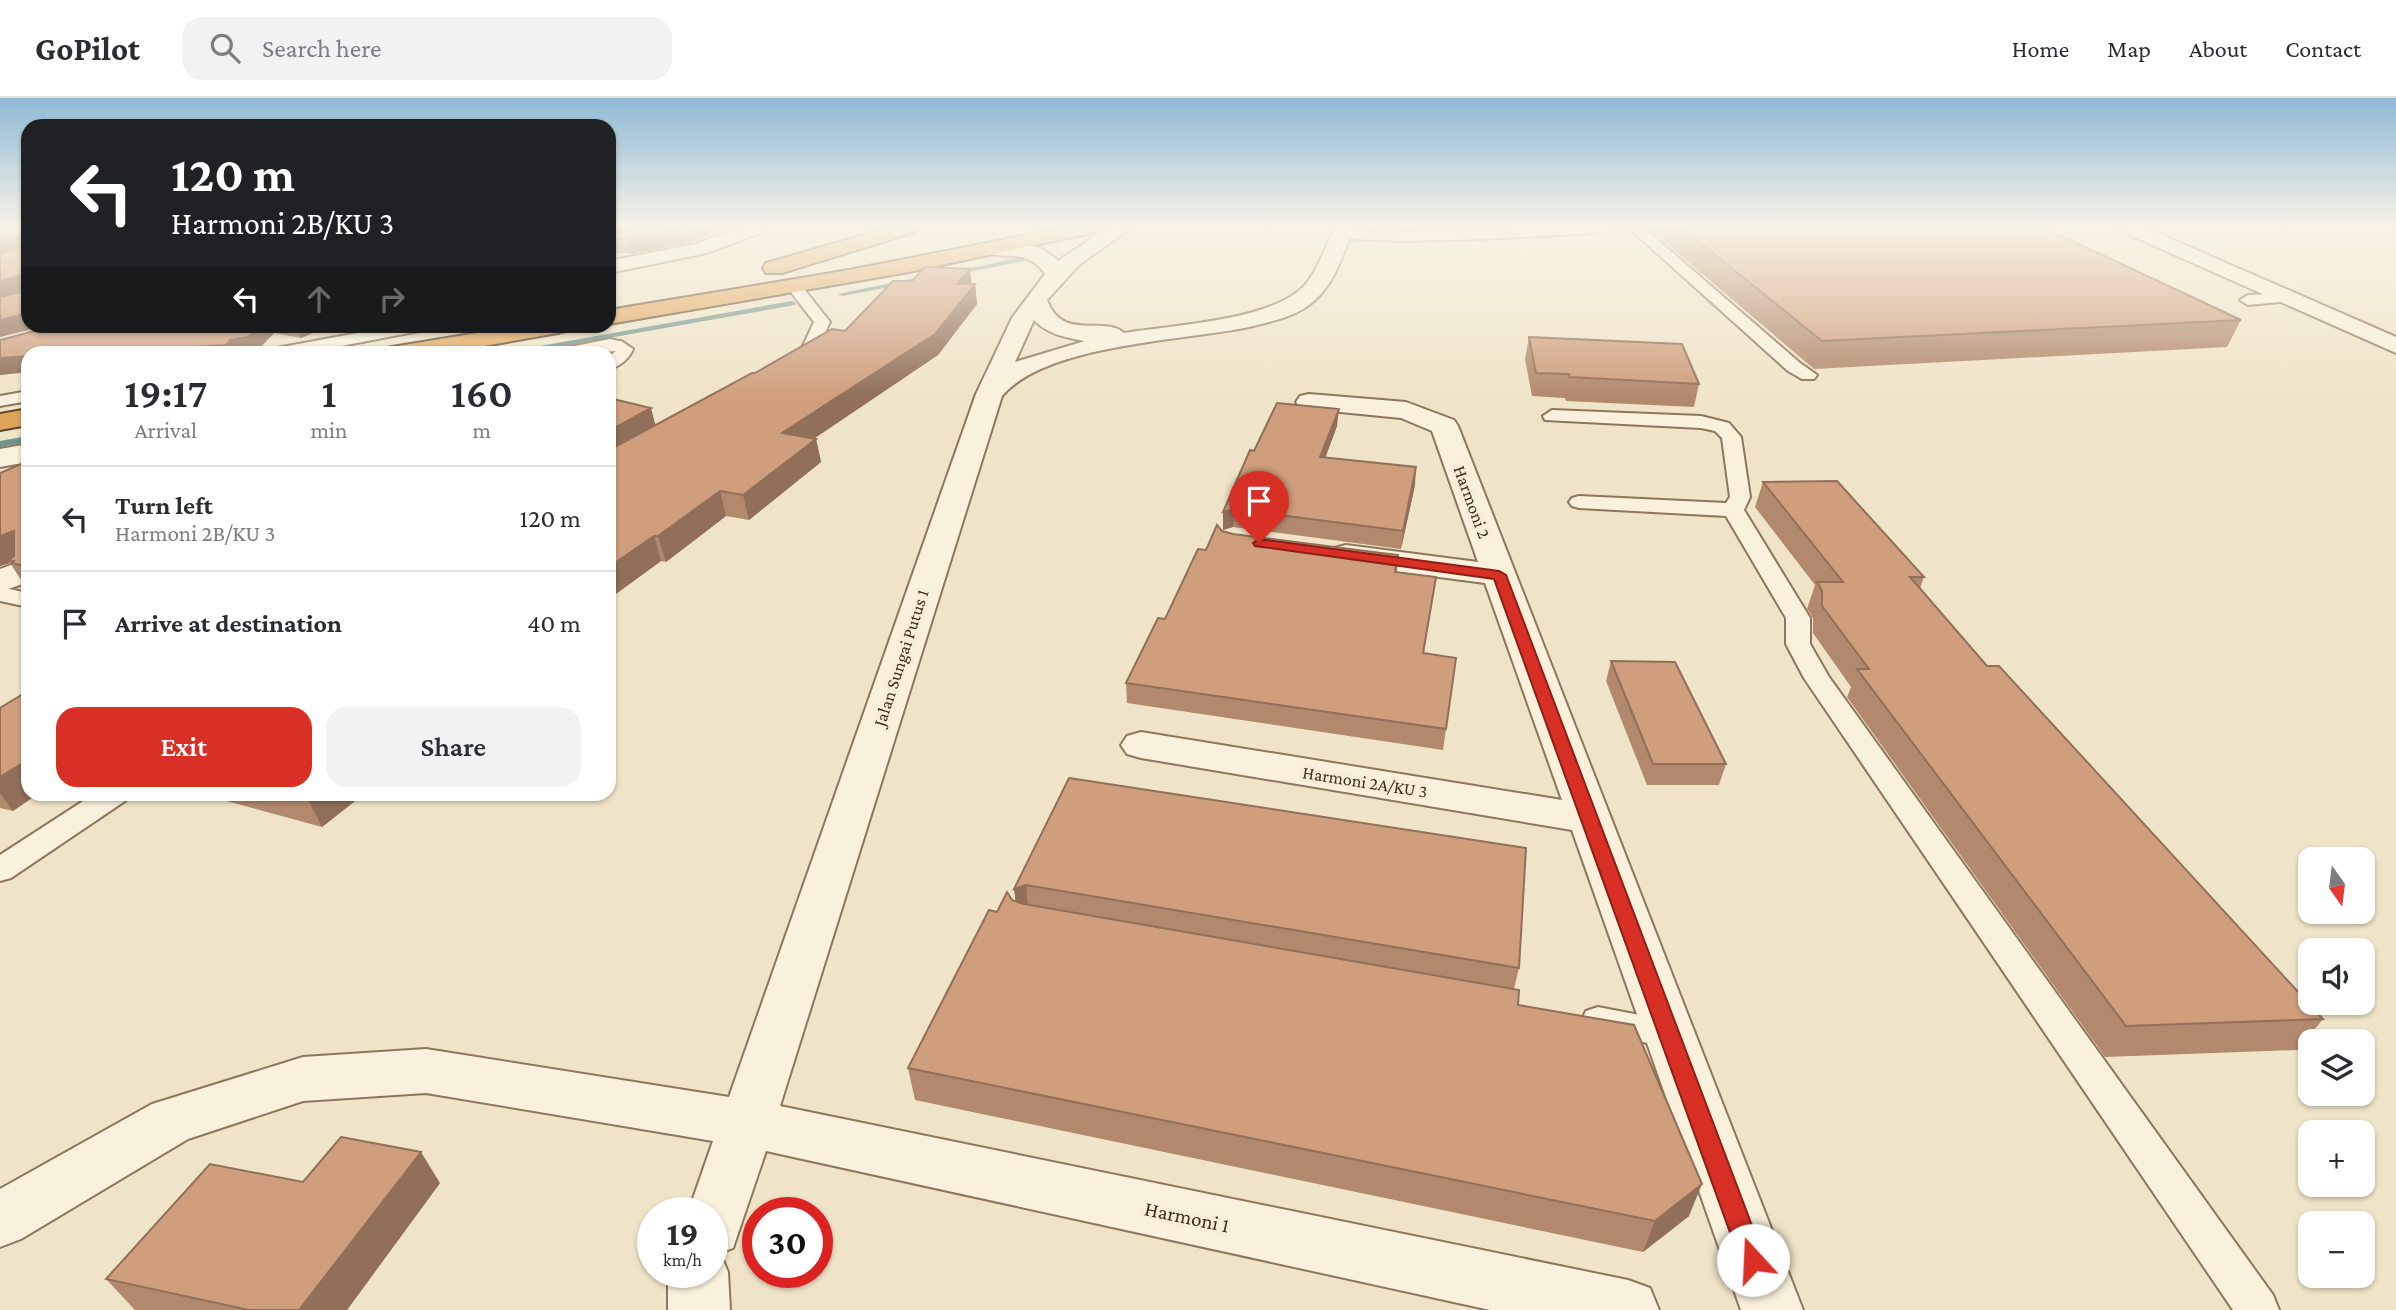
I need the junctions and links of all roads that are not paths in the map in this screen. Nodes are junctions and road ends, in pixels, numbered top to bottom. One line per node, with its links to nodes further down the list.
1 (713, 285): 12 (highway)
2 (806, 285): 8 (highway)
3 (1046, 285): 10 (street, Jalan Sungai Putus 1)
4 (1317, 285): 14 (street)
5 (1700, 285): 24 (lane)
6 (2262, 285): 9 (street)
7 (2269, 285): 18 (street)
8 (795, 287): 13 (highway); 23 (lane)
9 (2287, 298): 11 (lane); 22 (street)
10 (1035, 299): 14 (street); 25 (street, Jalan Sungai Putus 1)
11 (2248, 300)
12 (616, 306)
13 (616, 316)
14 (1189, 331): 25 (street)
15 (382, 333): 20 (lane)
16 (502, 333): 19 (highway)
17 (513, 333): 19 (highway)
18 (2396, 337)
19 (475, 339): 21 (highway)
20 (313, 346)
21 (436, 346)
22 (2396, 346)
23 (772, 375)
24 (1808, 375)
25 (989, 394): 48 (street, Jalan Sungai Putus 1)
26 (21, 397): 27 (lane)
27 (0, 401)
28 (1309, 402): 38 (street, Harmoni 2)
29 (1552, 416): 35 (lane)
30 (21, 418): 31 (highway)
31 (0, 422)
32 (21, 454): 33 (street)
33 (0, 458)
34 (1578, 502): 35 (lane)
35 (1733, 510): 55 (lane)
36 (1313, 550): 38 (street)
37 (21, 572): 39 (street)
38 (1499, 575): 44 (street, Harmoni 2)
39 (0, 582)
40 (0, 594): 41 (lane)
41 (21, 598)
42 (1141, 746): 44 (street, Harmoni 2A/KU 3)
43 (104, 801): 45 (lane)
44 (1590, 819): 47 (street, Harmoni 2)
45 (0, 870)
46 (1574, 1017): 47 (lane)
47 (1669, 1033): 54 (street, Harmoni 2)
48 (746, 1123): 49 (street, Jalan Sungai Putus 1); 50 (street, Harmoni 1); 53 (street, Harmoni 1)
49 (722, 1197)
50 (0, 1220)
51 (698, 1288): 52 (street)
52 (699, 1310)
53 (1628, 1310)
54 (1772, 1310)
55 (2258, 1310)

